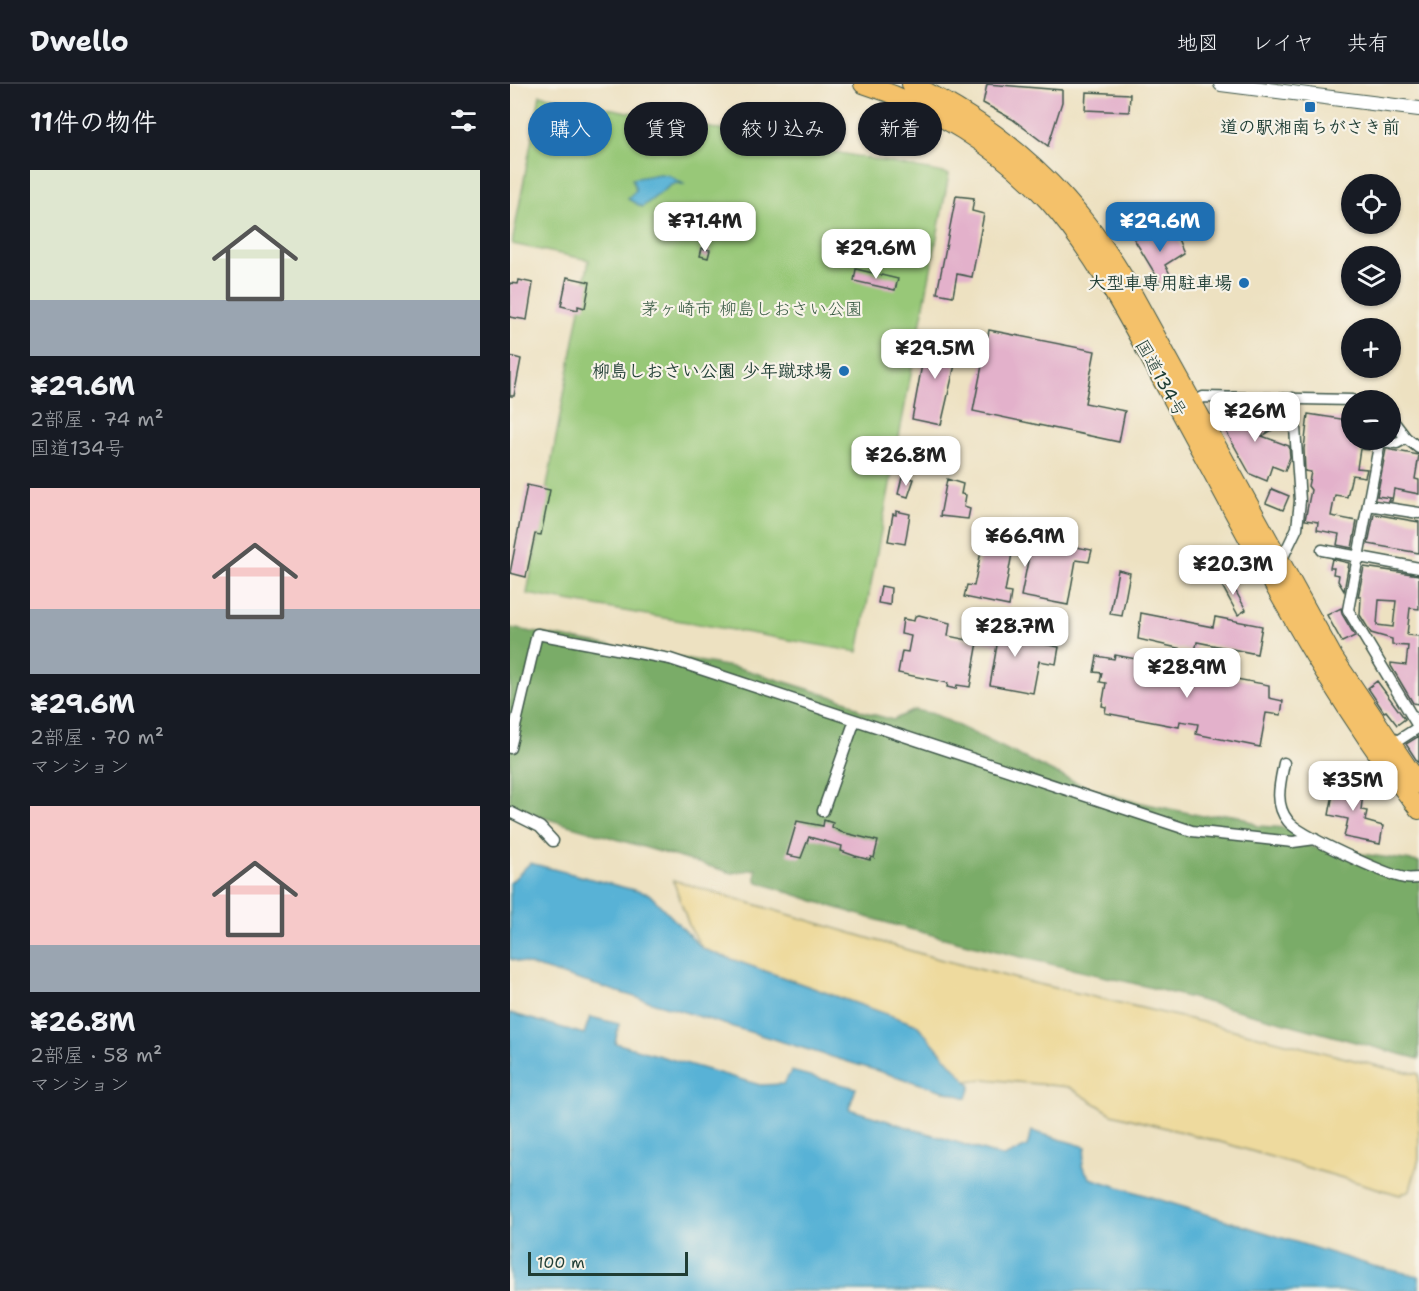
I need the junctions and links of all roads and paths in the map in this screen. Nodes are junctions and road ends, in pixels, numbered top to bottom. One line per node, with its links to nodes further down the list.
1 (863, 84): 4 (highway, 国道134号)
2 (911, 84): 4 (highway, 国道134号)
3 (1221, 84): 5 (street)
4 (928, 95): 8 (highway, 国道134号); 24 (highway, 国道134号)
5 (1419, 110)
6 (1293, 398): 7 (street); 8 (street); 16 (street)
7 (1341, 400)
8 (1193, 403): 16 (highway, 国道134号)
9 (1401, 431): 10 (street)
10 (1406, 438): 11 (street); 12 (street)
11 (1419, 448)
12 (1368, 505): 13 (street); 15 (street)
13 (1419, 513)
14 (1322, 550): 15 (street)
15 (1359, 558): 17 (street); 19 (street)
16 (1281, 561): 20 (highway, 国道134号)
17 (1419, 568)
18 (855, 720): 21 (street); 26 (street); 27 (street)
19 (1419, 727): 20 (street)
20 (1391, 745): 23 (highway, 国道134号)
21 (510, 748)
22 (1284, 763): 27 (street)
23 (1419, 783)
24 (1419, 810)
25 (510, 812): 28 (street)
26 (823, 812)
27 (1315, 839): 29 (street)
28 (554, 841)
29 (1419, 878)

